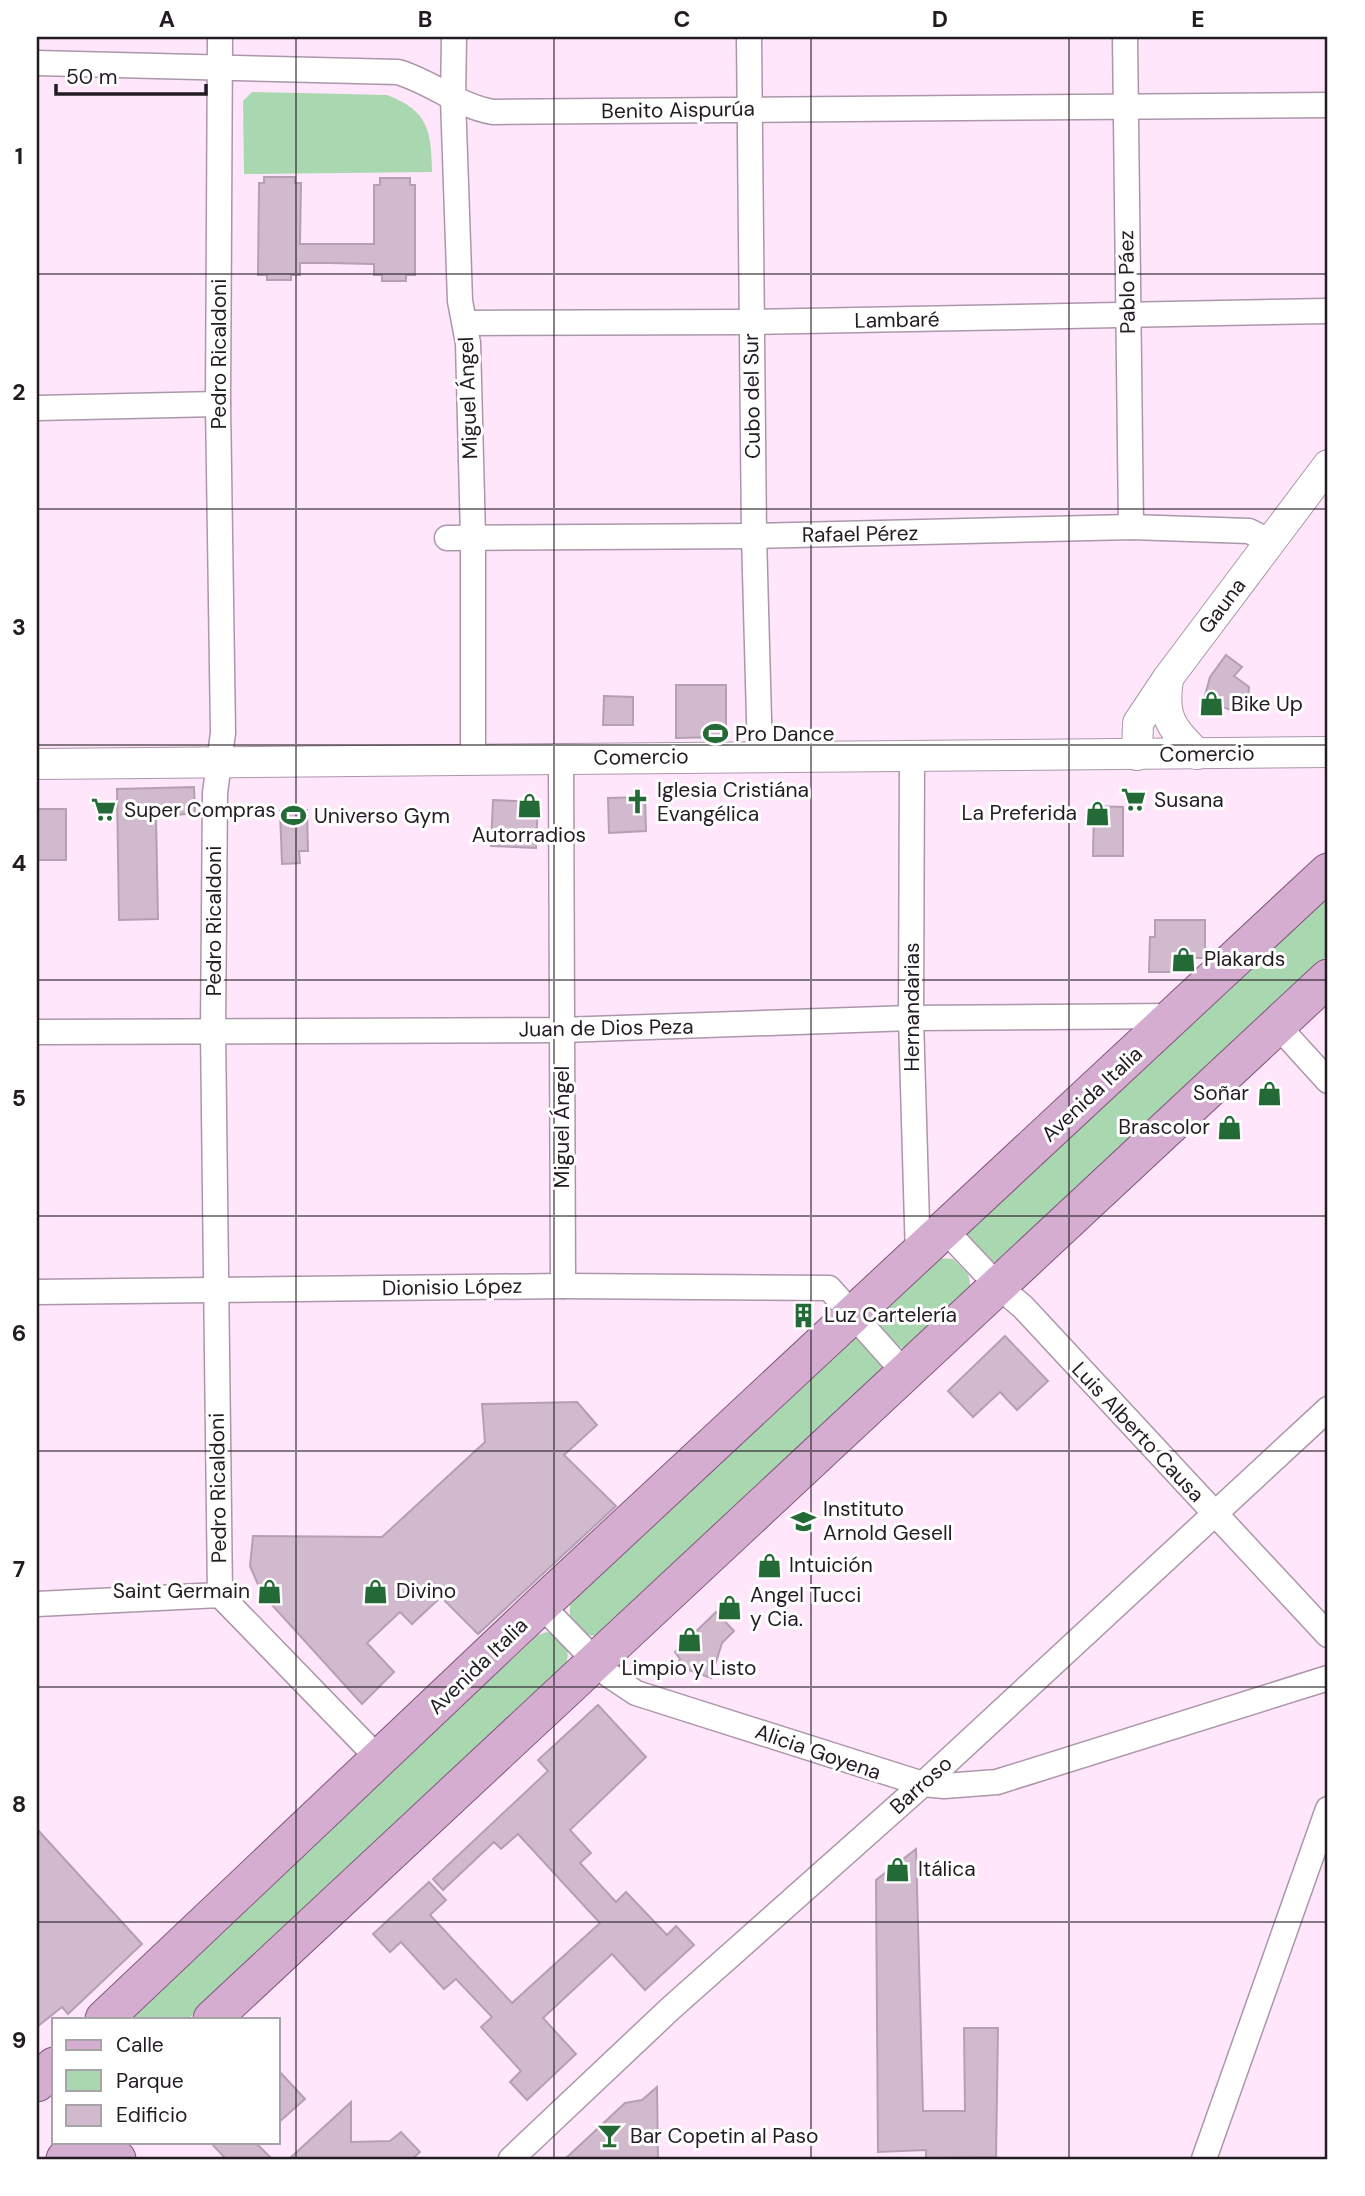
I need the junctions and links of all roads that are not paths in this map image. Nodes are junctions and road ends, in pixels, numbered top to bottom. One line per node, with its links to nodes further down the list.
1 (220, 37): 6 (street, Pedro Ricaldoni)
2 (454, 37): 7 (street, Miguel Ángel)
3 (749, 37): 10 (street, Cubo del Sur)
4 (1125, 37): 9 (street, Pablo Páez)
5 (37, 63): 6 (street, Benito Aispurúa)
6 (220, 67): 7 (street, Benito Aispurúa); 15 (street, Pedro Ricaldoni)
7 (453, 98): 10 (street, Benito Aispurúa); 13 (street, Miguel Ángel)
8 (1328, 106): 9 (street, Benito Aispurúa)
9 (1125, 107): 10 (street, Benito Aispurúa); 12 (street, Pablo Páez)
10 (751, 109): 14 (street, Cubo del Sur)
11 (1328, 311): 12 (street, Lambaré)
12 (1128, 316): 14 (street, Lambaré); 18 (street, Pablo Páez)
13 (465, 323): 14 (street, Lambaré); 20 (street, Miguel Ángel)
14 (751, 323): 19 (street, Cubo del Sur)
15 (218, 404): 16 (street); 31 (street, Pedro Ricaldoni)
16 (37, 408)
17 (1328, 465): 22 (street, Gauna)
18 (1131, 527): 19 (street, Rafael Pérez); 22 (street, Rafael Pérez)
19 (754, 536): 20 (street, Rafael Pérez); 26 (street, Cubo del Sur)
20 (473, 537): 21 (street, Rafael Pérez); 30 (street, Miguel Ángel)
21 (447, 538)
22 (1271, 542): 23 (street, Gauna)
23 (1168, 678): 25 (street); 27 (street, Gauna)
24 (1328, 752): 25 (street, Comercio)
25 (1197, 754): 27 (street, Comercio)
26 (760, 755): 28 (street, Comercio); 29 (street, Comercio)
27 (1137, 755): 28 (street, Comercio)
28 (912, 756): 36 (street, Hernandarias)
29 (561, 759): 30 (street, Comercio); 38 (street, Miguel Ángel)
30 (473, 760): 31 (street, Comercio)
31 (219, 762): 32 (street, Comercio); 39 (street, Pedro Ricaldoni)
32 (37, 764)
33 (1328, 872): 35 (main road, Avenida Italia)
34 (1328, 978): 37 (main road)
35 (1175, 1016): 36 (street, Juan de Dios Peza); 42 (main road, Avenida Italia)
36 (911, 1018): 38 (street, Juan de Dios Peza); 43 (street, Hernandarias)
37 (1278, 1026): 41 (street); 44 (main road)
38 (562, 1030): 39 (street, Juan de Dios Peza); 45 (street, Miguel Ángel)
39 (213, 1031): 40 (street, Juan de Dios Peza); 46 (street, Pedro Ricaldoni)
40 (37, 1032)
41 (1328, 1082)
42 (946, 1231): 43 (main road, Avenida Italia); 44 (street, Luis Alberto Causa)
43 (918, 1258): 48 (main road, Avenida Italia)
44 (997, 1285): 49 (main road); 51 (street, Luis Alberto Causa)
45 (563, 1286): 46 (street, Dionisio López); 48 (street, Dionisio López)
46 (215, 1290): 47 (street, Dionisio López); 52 (street, Pedro Ricaldoni)
47 (37, 1292)
48 (855, 1316): 49 (street); 54 (main road, Avenida Italia)
49 (904, 1372): 56 (main road)
50 (1328, 1409): 51 (street, Barroso)
51 (1214, 1514): 55 (street, Luis Alberto Causa); 59 (street, Barroso)
52 (220, 1595): 53 (street); 58 (street)
53 (37, 1604)
54 (541, 1605): 56 (street, Alicia Goyena); 58 (main road, Avenida Italia)
55 (1328, 1635)
56 (595, 1660): 59 (street, Alicia Goyena); 62 (main road)
57 (1328, 1678): 59 (street, Alicia Goyena)
58 (379, 1759): 61 (main road, Avenida Italia)
59 (923, 1784): 67 (street, Barroso)
60 (1328, 1809): 68 (street)
61 (105, 2018)
62 (213, 2018)
63 (81, 2144): 65 (main road)
64 (102, 2144): 66 (main road)
65 (65, 2159)
66 (117, 2159)
67 (511, 2159)
68 (1204, 2159)

